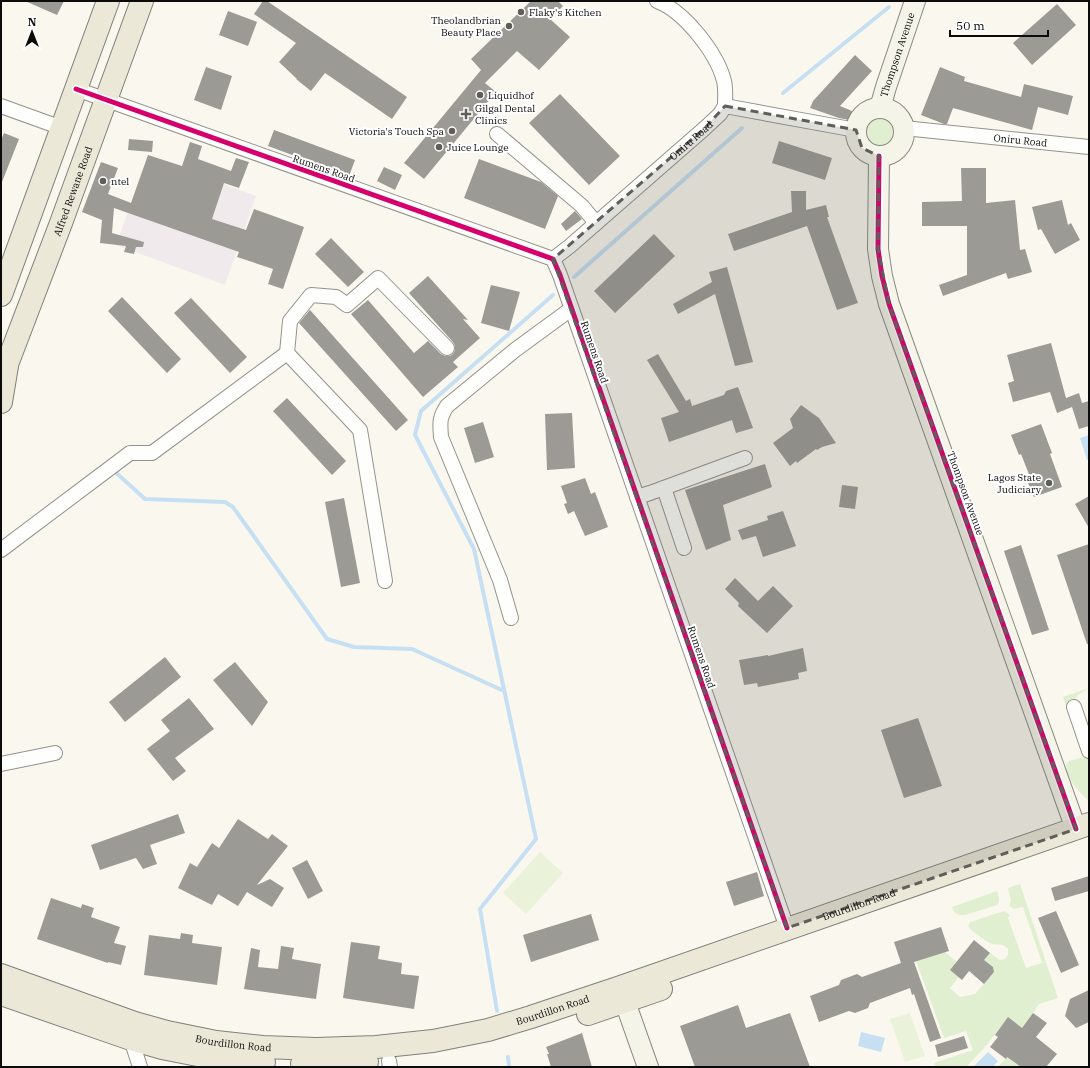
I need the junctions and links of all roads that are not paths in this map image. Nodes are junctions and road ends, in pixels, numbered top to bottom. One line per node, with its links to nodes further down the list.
1 (108, 1): 5 (main road)
2 (142, 1): 6 (main road, Alfred Rewane Road)
3 (656, 1): 8 (street)
4 (915, 1): 9 (street, Thompson Avenue)
5 (76, 89): 6 (street, Rumens Road); 10 (main road)
6 (106, 100): 17 (street, Rumens Road); 22 (main road, Alfred Rewane Road)
7 (1, 106): 10 (street)
8 (725, 106): 12 (street); 16 (street, Oniru Road)
9 (880, 108): 11 (street); 12 (street)
10 (62, 128): 18 (main road)
11 (904, 128): 14 (street, Oniru Road); 15 (street)
12 (856, 130): 15 (street)
13 (497, 134): 16 (street)
14 (1089, 147)
15 (879, 156): 35 (street, Thompson Avenue)
16 (596, 223): 17 (street, Oniru Road)
17 (553, 259): 19 (street, Rumens Road)
18 (1, 295)
19 (571, 309): 26 (street, Rumens Road); 30 (street)
20 (447, 348): 21 (street)
21 (287, 353): 28 (street); 29 (street)
22 (4, 371): 23 (main road, Alfred Rewane Road)
23 (1, 402)
24 (745, 458): 25 (street)
25 (664, 488): 26 (street); 27 (street)
26 (637, 497): 36 (street, Rumens Road)
27 (684, 548)
28 (1, 550)
29 (385, 581)
30 (511, 618)
31 (1074, 707): 32 (street)
32 (1089, 751)
33 (55, 753): 34 (street)
34 (1, 764)
35 (1085, 831): 36 (main road, Bourdillon Road); 39 (main road, Bourdillon Road)
36 (787, 928): 39 (main road, Bourdillon Road)
37 (1, 975): 40 (main road, Bourdillon Road)
38 (1, 994): 40 (main road, Bourdillon Road)
39 (621, 995): 40 (main road, Bourdillon Road); 41 (main road, Bourdillon Road); 43 (street)
40 (133, 1031): 41 (main road, Bourdillon Road); 42 (street)
41 (389, 1064)
42 (140, 1067)
43 (648, 1067)

